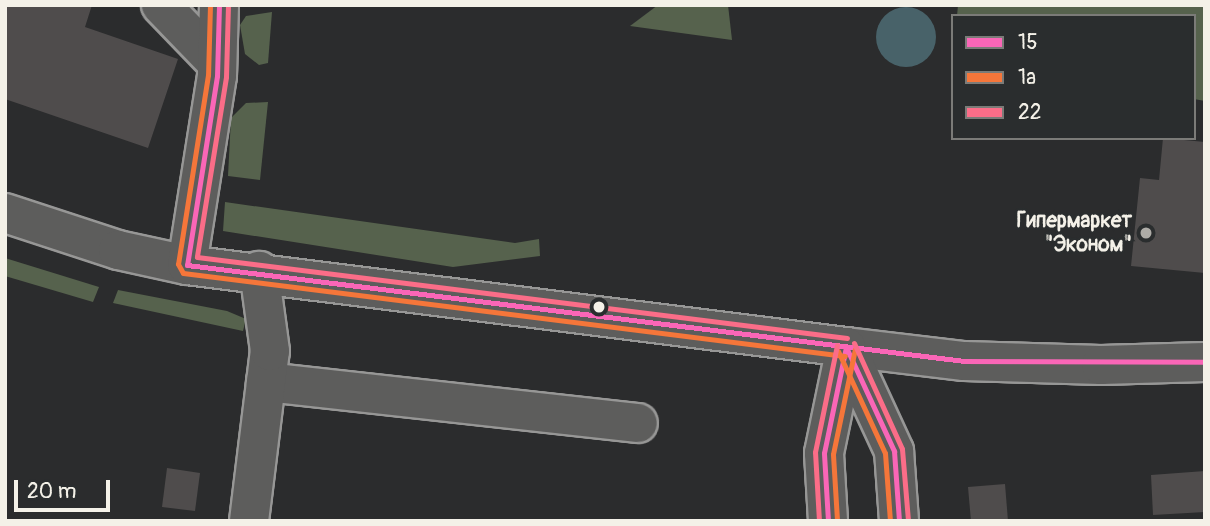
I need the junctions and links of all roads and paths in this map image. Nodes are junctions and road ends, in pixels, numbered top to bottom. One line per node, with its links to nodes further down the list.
1 (161, 5): 3 (street)
2 (219, 5): 3 (street)
3 (216, 62): 5 (street)
4 (5, 213): 5 (street)
5 (187, 265): 6 (street)
6 (259, 271): 7 (street); 9 (street)
7 (846, 347): 8 (street); 12 (street); 13 (street)
8 (1205, 362)
9 (267, 383): 10 (street); 11 (street)
10 (638, 422)
11 (249, 521)
12 (828, 521)
13 (898, 521)

